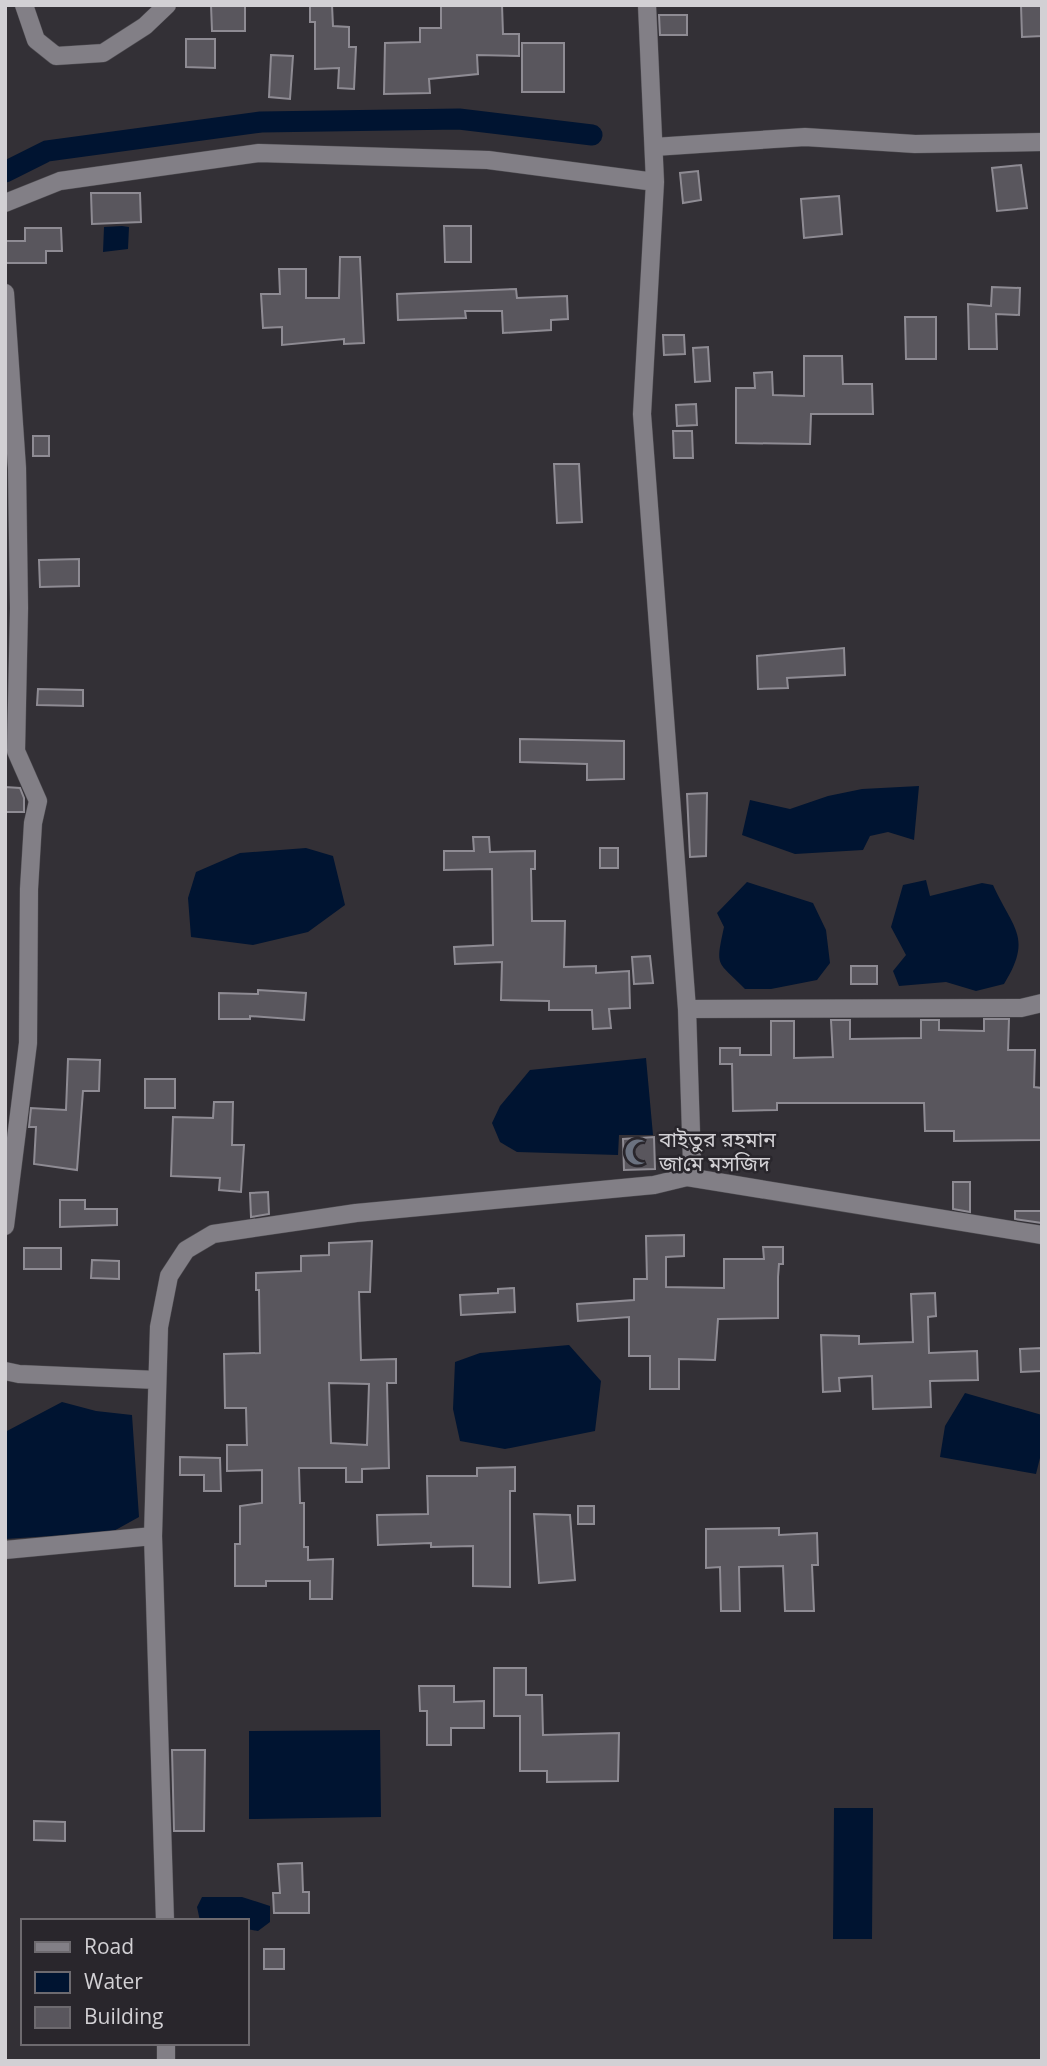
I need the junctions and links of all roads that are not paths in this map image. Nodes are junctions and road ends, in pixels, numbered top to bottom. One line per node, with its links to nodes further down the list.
1 (24, 5): 2 (street)
2 (167, 5)
3 (647, 5): 5 (street)
4 (1042, 142): 5 (street)
5 (653, 147): 6 (street)
6 (655, 182): 7 (street); 10 (street)
7 (5, 203)
8 (5, 293): 12 (street)
9 (1042, 1003): 10 (street)
10 (687, 1009): 11 (street)
11 (687, 1177): 13 (street); 15 (street)
12 (5, 1226)
13 (1042, 1235)
14 (5, 1371): 15 (street)
15 (157, 1380): 16 (street)
16 (153, 1536): 17 (street); 18 (street)
17 (5, 1550)
18 (165, 1919)

